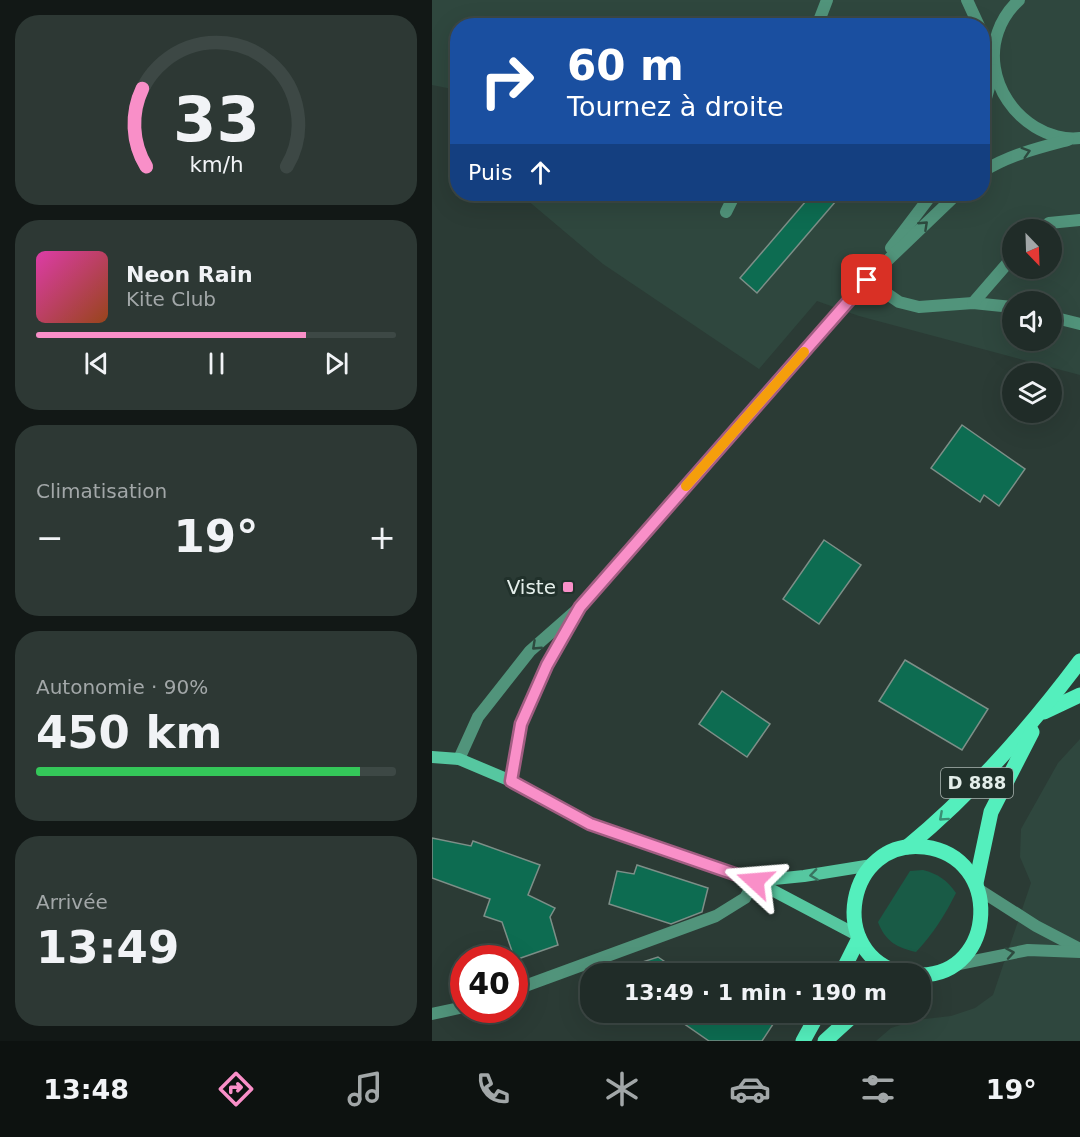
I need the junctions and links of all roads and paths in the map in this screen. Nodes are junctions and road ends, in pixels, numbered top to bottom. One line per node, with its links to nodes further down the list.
1 (827, 0): 4 (street)
2 (968, 0): 5 (street)
3 (1019, 0): 7 (street)
4 (820, 18)
5 (976, 18)
6 (990, 58): 7 (street)
7 (994, 69): 8 (street); 9 (street)
8 (990, 83)
9 (1077, 138): 10 (street, one-way to 9)
10 (990, 167)
11 (732, 201): 14 (street)
12 (927, 201): 18 (street)
13 (950, 201): 18 (street, one-way to 13)
14 (726, 212)
15 (1080, 220): 16 (street)
16 (1062, 222)
17 (1002, 270): 19 (street)
18 (867, 280): 19 (street); 23 (street)
19 (973, 303): 20 (street)
20 (1002, 306)
21 (1062, 320): 22 (street)
22 (1080, 324)
23 (580, 607): 28 (street, one-way to 28); 29 (street)
24 (1080, 661): 26 (main road, D 888)
25 (1080, 695): 26 (main road)
26 (1041, 713): 30 (main road, D 888, one-way to 30); 33 (main road, D 888)
27 (432, 758): 28 (street)
28 (459, 759): 29 (street)
29 (511, 781): 32 (street)
30 (908, 847): 31 (main road); 33 (main road)
31 (872, 865): 32 (street, one-way to 32); 34 (main road)
32 (755, 881): 34 (street); 40 (street)
33 (977, 886): 35 (street); 38 (main road)
34 (858, 937): 36 (main road); 37 (main road)
35 (1080, 951): 38 (street, one-way to 35)
36 (846, 963)
37 (880, 963)
38 (953, 965): 39 (main road)
39 (931, 973)
40 (528, 985)
41 (450, 1010): 42 (street)
42 (432, 1014)
43 (813, 1023): 45 (main road)
44 (845, 1023): 46 (main road)
45 (803, 1041)
46 (825, 1041)

